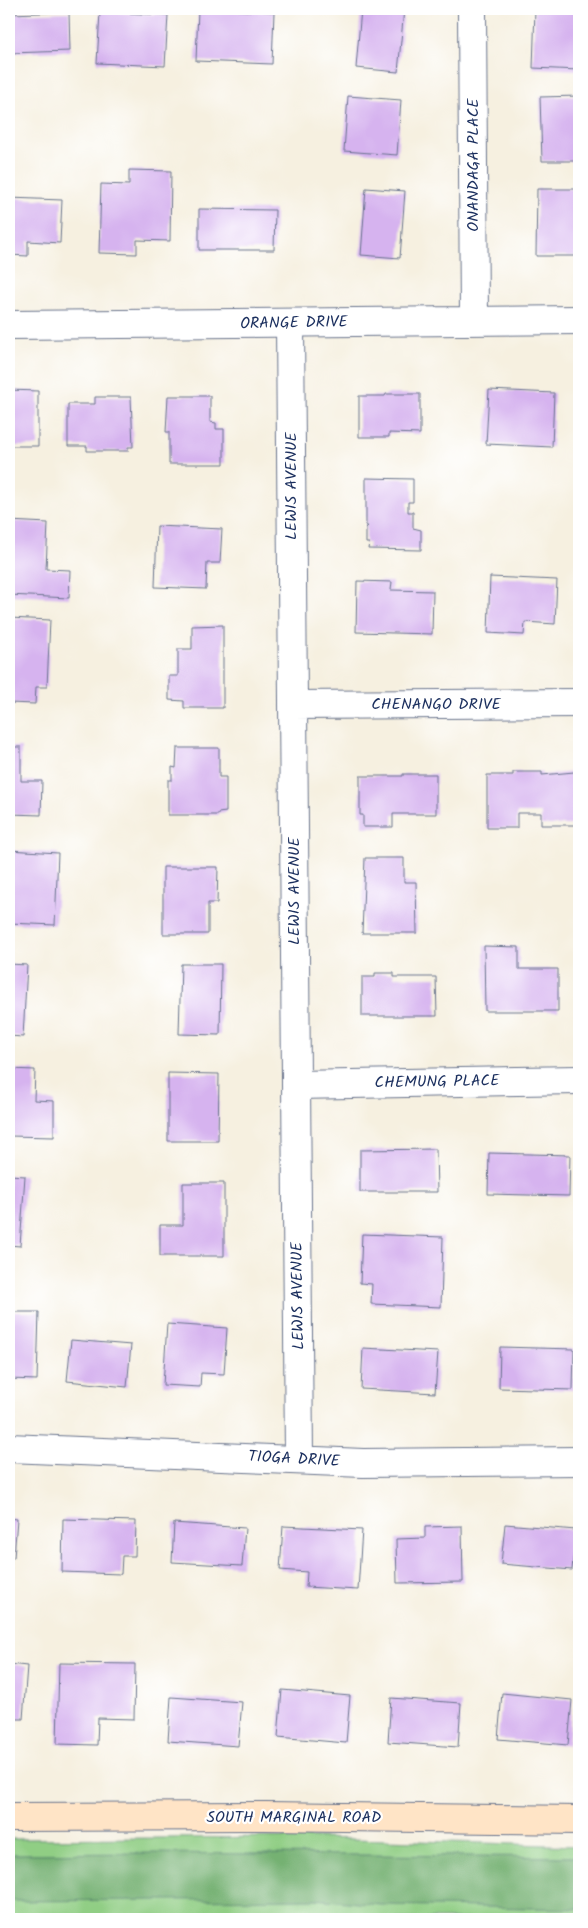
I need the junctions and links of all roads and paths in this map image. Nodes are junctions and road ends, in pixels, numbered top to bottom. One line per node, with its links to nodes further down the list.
1 (472, 9): 3 (street, ONANDAGA PLACE)
2 (579, 320): 3 (street, ORANGE DRIVE)
3 (474, 321): 4 (street, ORANGE DRIVE)
4 (290, 323): 5 (street, ORANGE DRIVE); 7 (street, LEWIS AVENUE)
5 (9, 325)
6 (579, 702): 7 (street, CHENANGO DRIVE)
7 (293, 705): 9 (street, LEWIS AVENUE)
8 (579, 1080): 9 (street, CHEMUNG PLACE)
9 (296, 1084): 11 (street, LEWIS AVENUE)
10 (9, 1448): 11 (street, TIOGA DRIVE)
11 (299, 1459): 12 (street, TIOGA DRIVE)
12 (579, 1461)
13 (9, 1817): 14 (main road, SOUTH MARGINAL ROAD)
14 (579, 1820)

